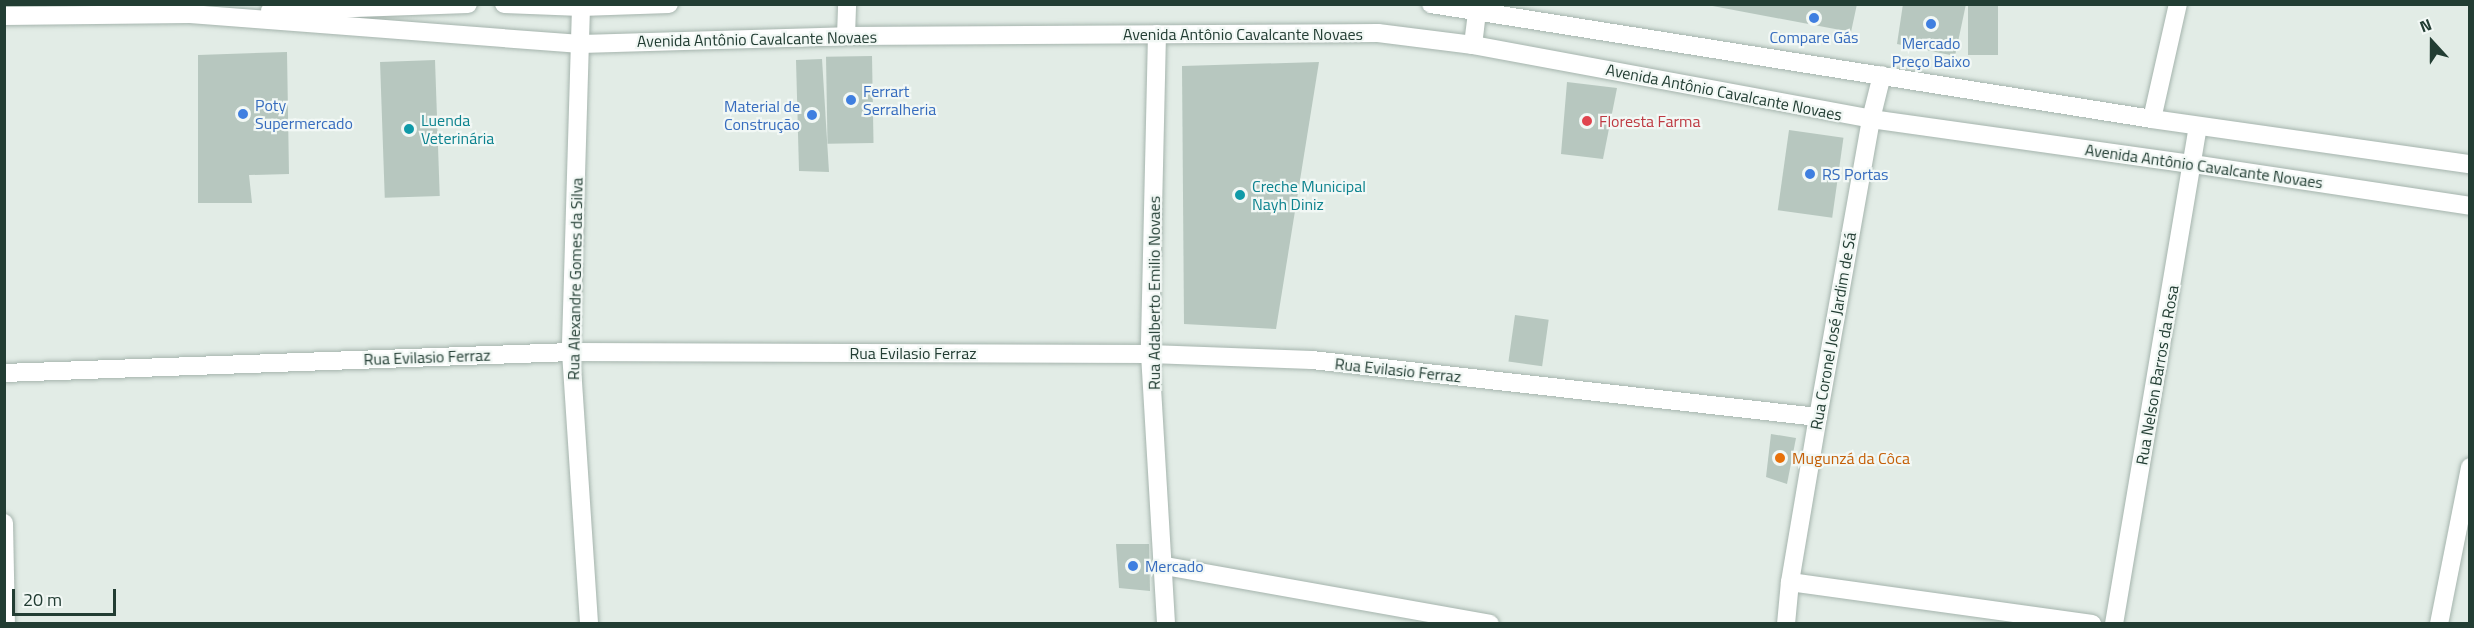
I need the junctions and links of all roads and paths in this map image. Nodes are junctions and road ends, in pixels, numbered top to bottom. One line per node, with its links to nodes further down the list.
1 (468, 4): 9 (street)
2 (504, 4): 7 (street)
3 (669, 4): 7 (street)
4 (847, 4): 12 (street)
5 (1431, 4): 8 (street)
6 (2178, 4): 17 (street)
7 (581, 7): 13 (street, Rua Alexandre Gomes da Silva)
8 (1479, 8): 14 (street); 15 (street)
9 (190, 9): 10 (street, Avenida Antônio Cavalcante Novaes); 13 (street, Avenida Antônio Cavalcante Novaes)
10 (4, 16)
11 (1157, 34): 12 (street, Avenida Antônio Cavalcante Novaes); 14 (street, Avenida Antônio Cavalcante Novaes); 23 (street, Rua Adalberto Emilio Novaes)
12 (846, 36): 13 (street, Avenida Antônio Cavalcante Novaes)
13 (581, 44): 22 (street, Rua Alexandre Gomes da Silva)
14 (1473, 45): 16 (street, Avenida Antônio Cavalcante Novaes)
15 (1882, 75): 16 (street, Rua Coronel José Jardim de Sá); 17 (street)
16 (1871, 119): 19 (street, Avenida Antônio Cavalcante Novaes); 25 (street, Rua Coronel José Jardim de Sá)
17 (2152, 119): 18 (street)
18 (2198, 126): 19 (street, Rua Nelson Barros da Rosa); 20 (street)
19 (2193, 164): 21 (street, Avenida Antônio Cavalcante Novaes); 36 (street, Rua Nelson Barros da Rosa)
20 (2469, 164)
21 (2469, 206)
22 (571, 351): 23 (street, Rua Evilasio Ferraz); 24 (street, Rua Evilasio Ferraz); 31 (street, Rua Alexandre Gomes da Silva)
23 (1150, 354): 25 (street, Rua Evilasio Ferraz); 28 (street, Rua Adalberto Emilio Novaes)
24 (4, 373)
25 (1818, 417): 29 (street, Rua Coronel José Jardim de Sá)
26 (2469, 467): 37 (street)
27 (4, 523): 30 (street)
28 (1165, 566): 32 (street, Rua Adalberto Emilio Novaes); 33 (street)
29 (1790, 582): 34 (street, Rua Coronel José Jardim de Sá); 35 (street)
30 (6, 624)
31 (589, 624)
32 (1166, 624)
33 (1490, 624)
34 (1786, 624)
35 (2092, 624)
36 (2114, 624)
37 (2439, 624)

